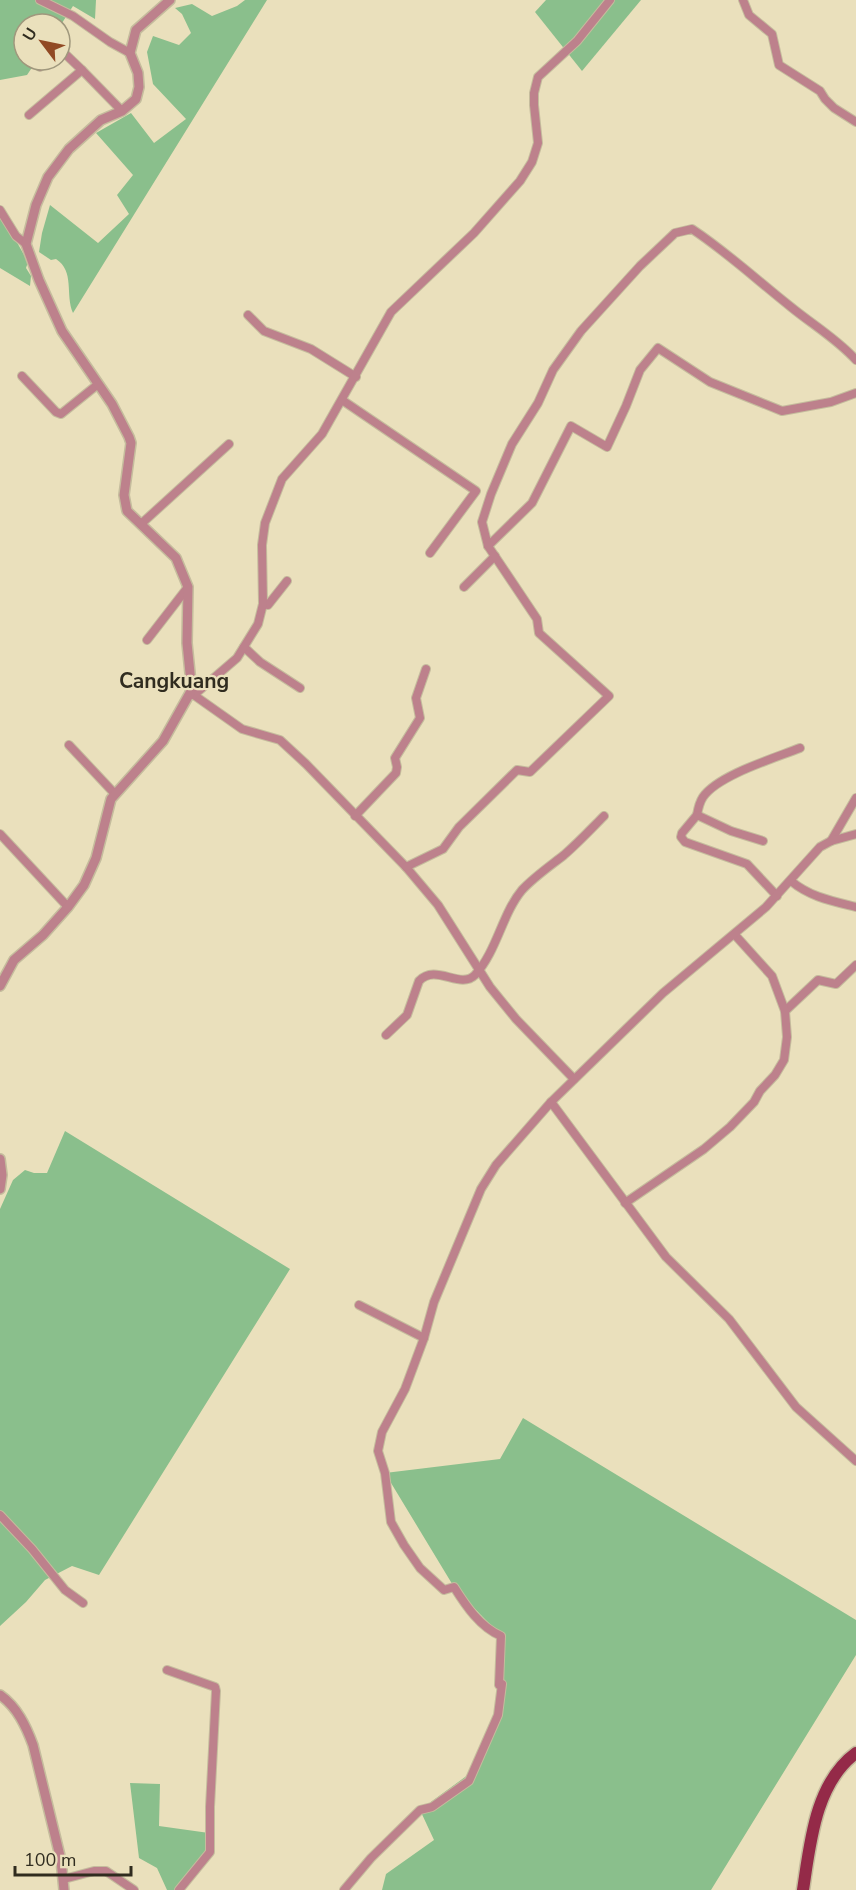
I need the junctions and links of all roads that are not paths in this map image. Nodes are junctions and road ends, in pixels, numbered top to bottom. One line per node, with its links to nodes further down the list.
1 (40, 0): 5 (street)
2 (170, 0): 5 (street)
3 (610, 0): 16 (street)
4 (743, 0): 10 (street)
5 (130, 53): 8 (street)
6 (72, 61): 7 (street)
7 (82, 70): 8 (street); 9 (street)
8 (122, 111): 12 (street)
9 (29, 115)
10 (856, 122)
11 (0, 210): 12 (street)
12 (26, 244): 17 (street)
13 (248, 315): 16 (street)
14 (856, 360): 22 (street)
15 (22, 376): 17 (street)
16 (356, 377): 19 (street)
17 (97, 385): 21 (street)
18 (856, 393): 22 (street)
19 (342, 400): 23 (street); 28 (street)
20 (229, 444): 21 (street)
21 (141, 524): 26 (street)
22 (488, 546): 24 (street)
23 (430, 553)
24 (495, 556): 27 (street); 45 (street)
25 (287, 581): 28 (street)
26 (188, 587): 29 (street); 33 (street)
27 (464, 587)
28 (262, 604): 30 (street)
29 (147, 640)
30 (244, 647): 32 (street); 33 (street)
31 (426, 669): 39 (street)
32 (300, 688)
33 (192, 694): 36 (street); 39 (street)
34 (69, 745): 36 (street)
35 (800, 748): 38 (street)
36 (115, 794): 48 (street)
37 (856, 798): 44 (street)
38 (697, 815): 43 (street); 47 (street)
39 (355, 816): 45 (street)
40 (604, 816): 52 (street)
41 (0, 834): 48 (street)
42 (856, 834): 44 (street)
43 (763, 841)
44 (831, 841): 46 (street)
45 (406, 867): 52 (street)
46 (791, 881): 47 (street); 49 (street)
47 (777, 896): 50 (street)
48 (68, 907): 53 (street)
49 (856, 907)
50 (735, 935): 54 (street); 56 (street)
51 (856, 965): 54 (street)
52 (480, 968): 55 (street); 56 (street)
53 (0, 986)
54 (785, 1011): 60 (street)
55 (386, 1035)
56 (574, 1079): 57 (street)
57 (551, 1102): 60 (street); 62 (street)
58 (0, 1159): 59 (street)
59 (0, 1189)
60 (625, 1203): 63 (street)
61 (359, 1305): 62 (street)
62 (424, 1338): 73 (street)
63 (856, 1461)
64 (0, 1515): 65 (street)
65 (84, 1603)
66 (167, 1670): 72 (street)
67 (0, 1695): 69 (street)
68 (856, 1753): 74 (main road)
69 (64, 1879): 70 (street); 71 (street)
70 (64, 1890)
71 (134, 1890)
72 (179, 1890)
73 (344, 1890)
74 (803, 1890)

